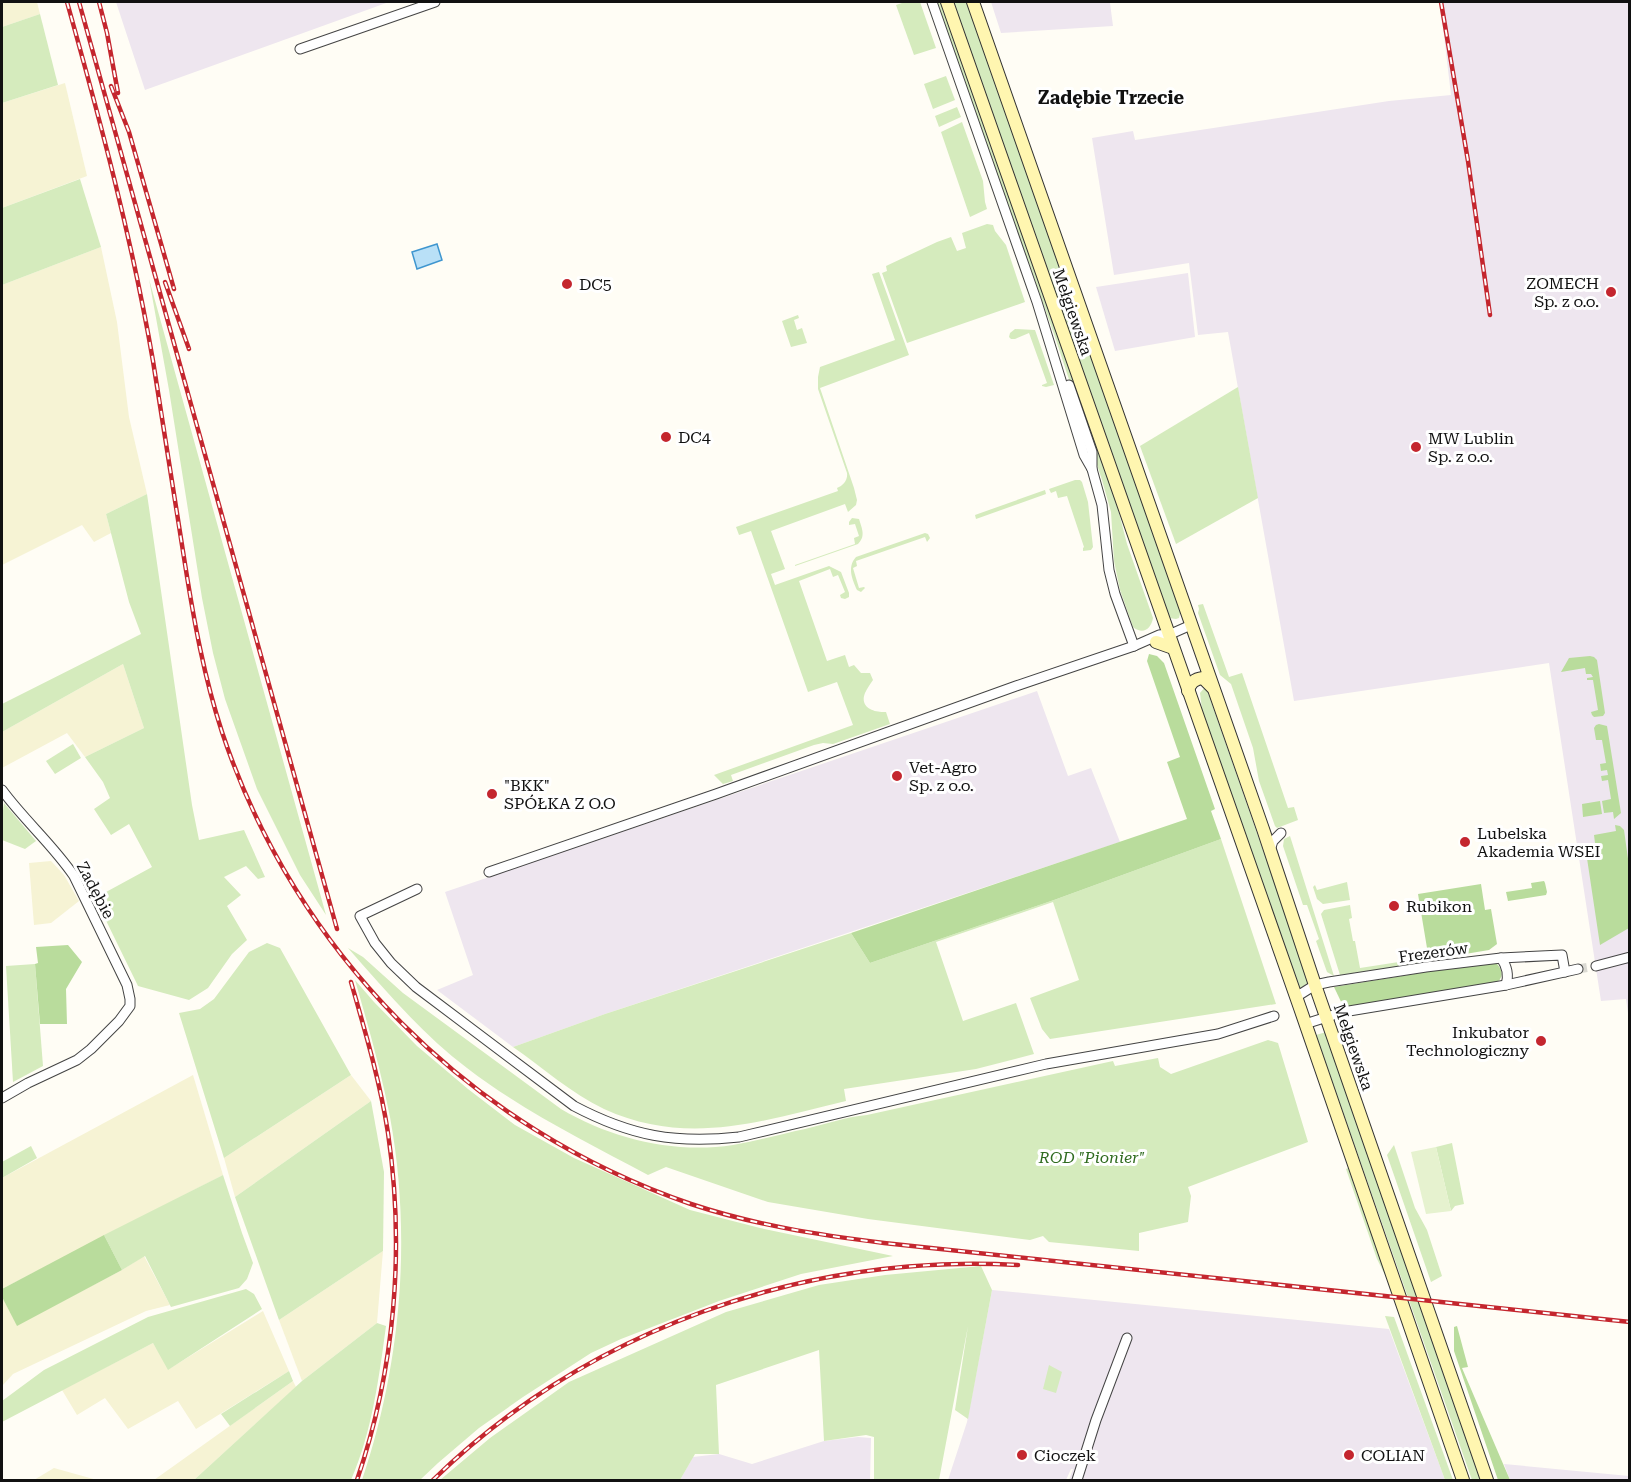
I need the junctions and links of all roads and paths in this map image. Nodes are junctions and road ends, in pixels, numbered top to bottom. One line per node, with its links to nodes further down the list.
1 (435, 2): 5 (street)
2 (932, 2): 9 (street, Mełgiewska)
3 (947, 2): 7 (main road, Mełgiewska)
4 (972, 2): 6 (main road, Mełgiewska)
5 (300, 49)
6 (1191, 625): 7 (street); 11 (main road, Mełgiewska)
7 (1168, 634): 8 (street); 9 (street); 10 (main road, Mełgiewska)
8 (1156, 642): 9 (street); 10 (main road)
9 (1134, 646): 14 (street)
10 (1173, 648): 12 (main road, Mełgiewska)
11 (1213, 688): 12 (main road); 21 (main road, Mełgiewska)
12 (1188, 691): 23 (main road, Mełgiewska)
13 (2, 790): 27 (street, Zadębie)
14 (489, 872)
15 (417, 890): 24 (street)
16 (1629, 957): 18 (street)
17 (1501, 958): 20 (street, Frezerów); 21 (street, Frezerów); 22 (street)
18 (1596, 966)
19 (1578, 969): 20 (street)
20 (1564, 972): 22 (street)
21 (1315, 985): 23 (street, Frezerów); 25 (main road, Mełgiewska)
22 (1506, 986): 25 (street)
23 (1296, 997): 26 (main road, Mełgiewska)
24 (1274, 1016)
25 (1326, 1017): 26 (street); 31 (main road, Mełgiewska)
26 (1305, 1023): 30 (main road, Mełgiewska)
27 (2, 1098)
28 (1127, 1338): 29 (street)
29 (1077, 1480)
30 (1464, 1480)
31 (1487, 1480)

